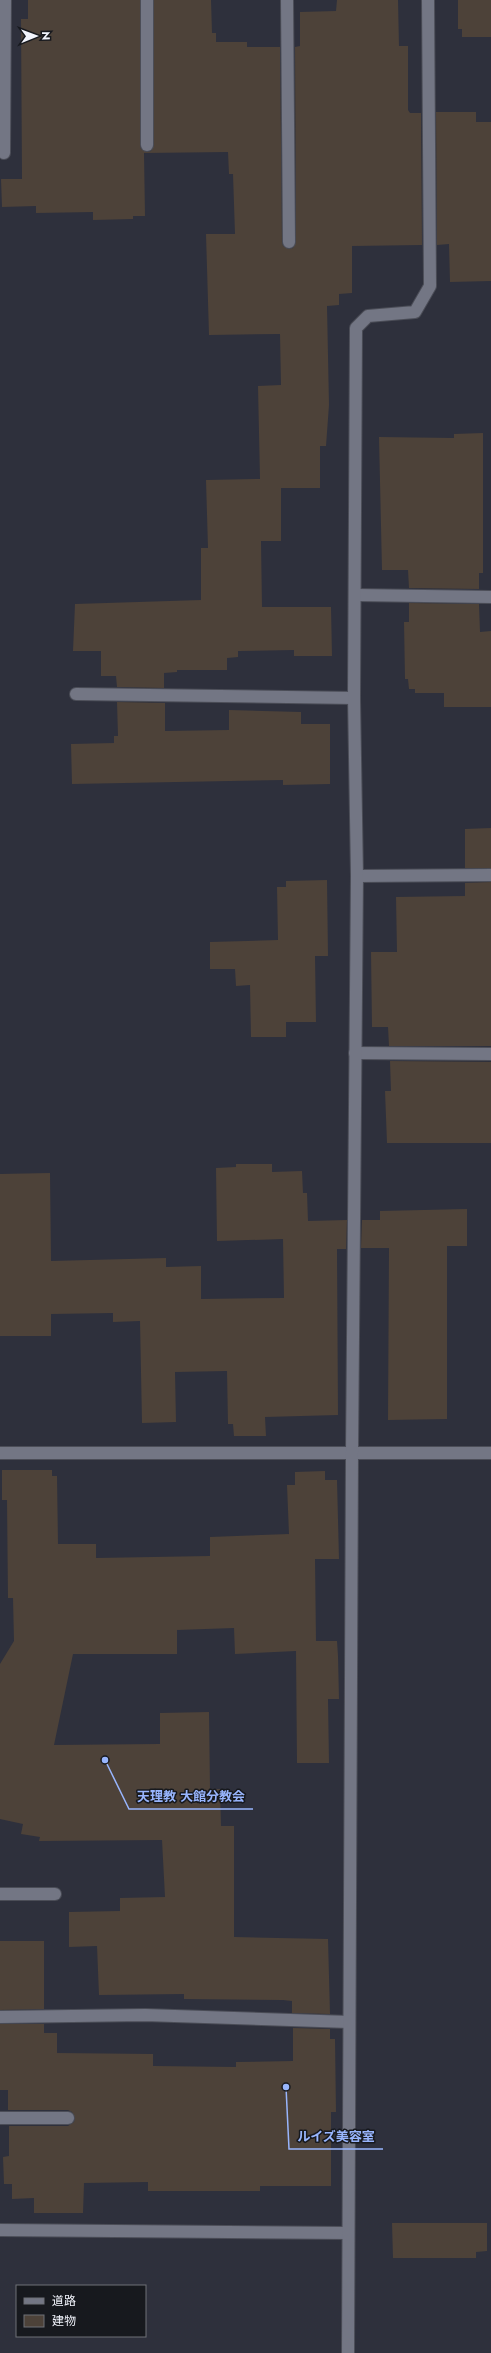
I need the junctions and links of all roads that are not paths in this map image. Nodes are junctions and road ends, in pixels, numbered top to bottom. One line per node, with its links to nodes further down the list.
1 (5, 0): 6 (street)
2 (147, 0): 5 (street)
3 (287, 0): 7 (street)
4 (428, 0): 8 (street)
5 (147, 145)
6 (4, 153)
7 (289, 242)
8 (356, 595): 9 (street); 11 (street)
9 (491, 597)
10 (76, 694): 11 (street)
11 (354, 698): 13 (street)
12 (491, 875): 13 (street)
13 (357, 876): 14 (street)
14 (355, 1053): 15 (street); 17 (street)
15 (491, 1054)
16 (0, 1453): 17 (street)
17 (352, 1453): 18 (street); 22 (street)
18 (491, 1453)
19 (0, 1894): 20 (street)
20 (55, 1894)
21 (0, 2017): 22 (street)
22 (349, 2022): 26 (street)
23 (0, 2118): 24 (street)
24 (68, 2118)
25 (0, 2230): 26 (street)
26 (347, 2233): 27 (street)
27 (348, 2353)

